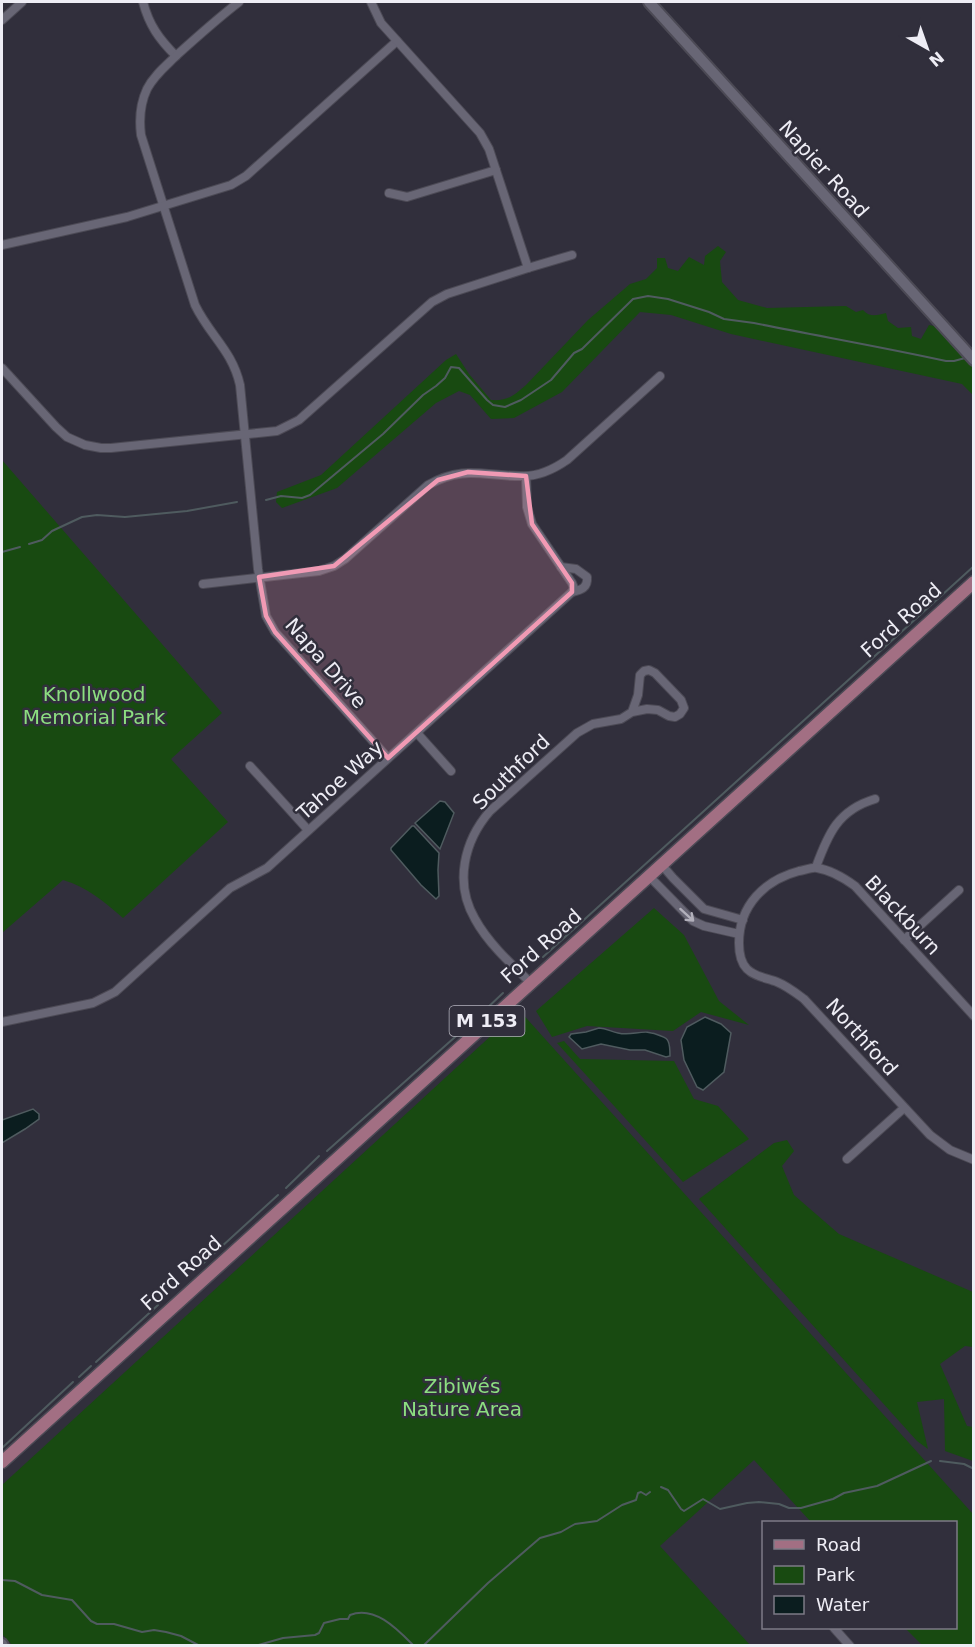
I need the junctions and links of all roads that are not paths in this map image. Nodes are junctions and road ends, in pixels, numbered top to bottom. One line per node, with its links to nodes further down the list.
1 (22, 2): 6 (street)
2 (143, 2): 8 (street)
3 (239, 2): 8 (street, Napa Drive)
4 (371, 2): 7 (street)
5 (649, 2): 15 (street, Napier Road)
6 (2, 20)
7 (397, 40): 9 (street); 11 (street)
8 (176, 56): 11 (street, Napa Drive)
9 (496, 170): 10 (street); 14 (street)
10 (389, 193)
11 (163, 207): 12 (street); 18 (street, Napa Drive)
12 (2, 245)
13 (572, 255): 14 (street)
14 (528, 268): 18 (street)
15 (974, 360)
16 (2, 368): 18 (street)
17 (660, 376): 19 (street)
18 (244, 435): 21 (street, Napa Drive)
19 (526, 476): 20 (street); 21 (street)
20 (561, 567): 24 (street); 24 (street, Tahoe Way)
21 (259, 577): 23 (street); 27 (street, Napa Drive)
22 (974, 582): 32 (main road, Ford Road / M 153)
23 (203, 584)
24 (572, 592): 26 (street, Tahoe Way)
25 (632, 712): 25 (street, Southford); 39 (street, Southford)
26 (417, 733): 27 (street, Tahoe Way); 29 (street)
27 (388, 758): 31 (street, Tahoe Way)
28 (250, 766): 31 (street)
29 (451, 771)
30 (875, 799): 33 (street)
31 (308, 830): 41 (street, Tahoe Way)
32 (661, 864): 34 (main road, Ford Road / M 153); 36 (street)
33 (816, 867): 36 (street); 38 (street, Blackburn)
34 (648, 875): 37 (street, one-way to 37); 39 (main road, Ford Road / M 153)
35 (959, 890): 38 (street)
36 (743, 920): 37 (street, Northford)
37 (739, 934): 42 (street, Northford)
38 (904, 940): 40 (street, Blackburn)
39 (531, 982): 45 (main road, Ford Road / M 153)
40 (974, 1016)
41 (2, 1022)
42 (904, 1108): 43 (street); 44 (street, Northford)
43 (847, 1159)
44 (974, 1160)
45 (2, 1461)
46 (835, 1629): 47 (street)
47 (850, 1646)

